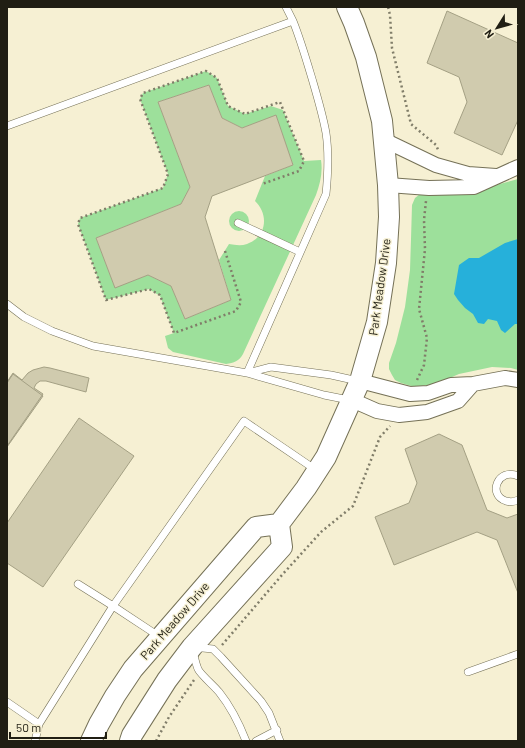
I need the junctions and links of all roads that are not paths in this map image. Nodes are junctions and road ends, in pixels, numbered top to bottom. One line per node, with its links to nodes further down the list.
1 (286, 7): 3 (lane)
2 (347, 7): 5 (street, Park Meadow Drive)
3 (293, 21): 4 (lane); 10 (lane)
4 (7, 126)
5 (384, 140): 7 (street); 8 (street, Park Meadow Drive)
6 (518, 167): 7 (street)
7 (499, 176): 8 (street)
8 (388, 185): 14 (street, Park Meadow Drive)
9 (238, 223): 10 (lane)
10 (300, 252): 12 (lane)
11 (7, 304): 12 (lane)
12 (247, 374): 14 (lane); 16 (lane)
13 (518, 380): 15 (street)
14 (360, 381): 15 (street); 16 (street, Park Meadow Drive)
15 (474, 384): 16 (street)
16 (352, 400): 17 (street, Park Meadow Drive)
17 (317, 471): 20 (street, Park Meadow Drive); 22 (lane)
18 (518, 474): 19 (lane)
19 (518, 500)
20 (279, 524): 23 (street, Park Meadow Drive); 24 (street)
21 (78, 584): 22 (lane)
22 (113, 606): 23 (lane); 28 (lane)
23 (160, 637): 31 (street, Park Meadow Drive)
24 (192, 647): 29 (lane); 32 (street); 33 (lane)
25 (518, 654): 26 (lane)
26 (468, 672)
27 (7, 702): 28 (lane)
28 (39, 724): 30 (lane)
29 (276, 730): 34 (lane); 35 (lane)
30 (35, 741)
31 (91, 741)
32 (130, 741)
33 (246, 741)
34 (256, 741)
35 (280, 741)

